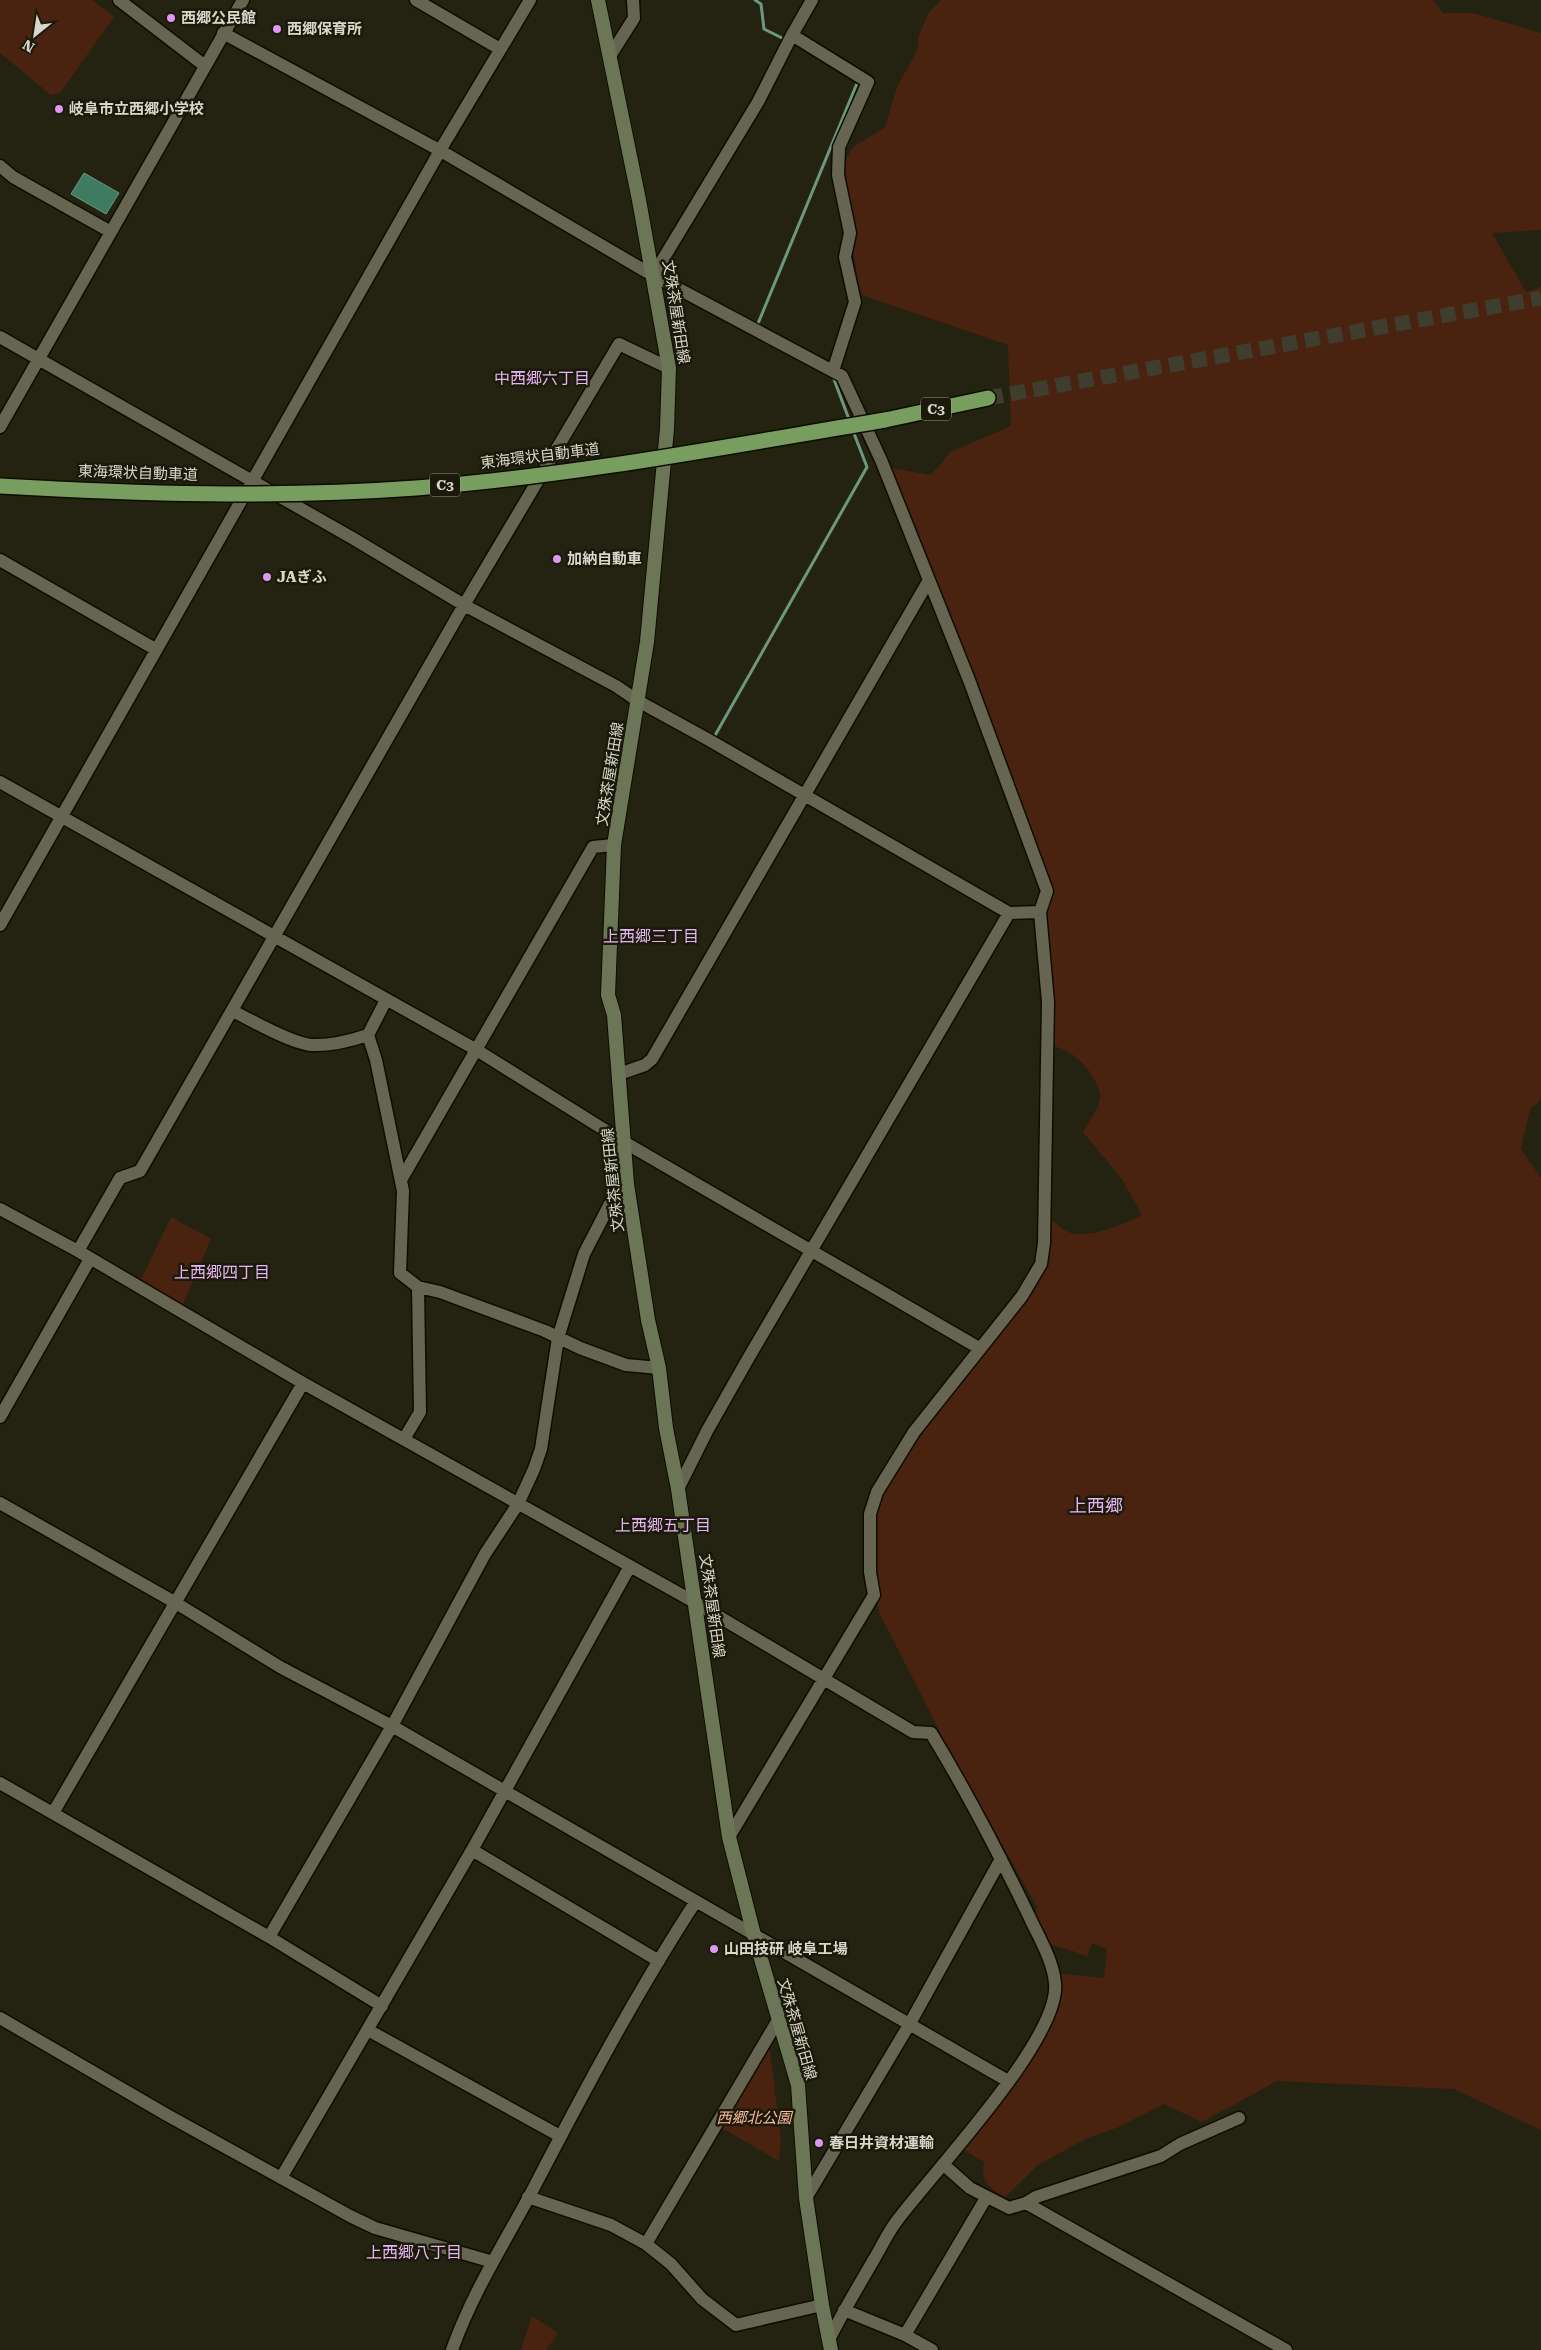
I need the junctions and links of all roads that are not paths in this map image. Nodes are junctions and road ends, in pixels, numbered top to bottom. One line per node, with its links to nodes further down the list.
1 (119, 0): 12 (street)
2 (243, 0): 8 (street)
3 (416, 0): 10 (street)
4 (530, 0): 10 (street)
5 (598, 0): 11 (main road, 文殊茶屋新田線)
6 (634, 0): 11 (street)
7 (812, 0): 9 (street)
8 (223, 33): 12 (street); 13 (street)
9 (792, 35): 16 (street); 20 (street)
10 (500, 48): 13 (street)
11 (610, 56): 16 (main road, 文殊茶屋新田線)
12 (205, 66): 15 (street)
13 (441, 151): 16 (street); 23 (street)
14 (0, 166): 15 (street)
15 (111, 232): 18 (street)
16 (654, 274): 19 (main road, 文殊茶屋新田線); 20 (street)
17 (0, 337): 18 (street)
18 (38, 359): 22 (street); 23 (street)
19 (669, 368): 27 (street); 29 (main road, 文殊茶屋新田線)
20 (833, 371): 26 (street)
21 (988, 398): 24 (highway, 東海環状自動車道 / C3, bridge)
22 (0, 427)
23 (254, 482): 27 (street); 28 (street)
24 (0, 486)
25 (0, 560): 28 (street)
26 (929, 580): 31 (street); 34 (street)
27 (464, 604): 29 (street); 37 (street)
28 (155, 650): 32 (street)
29 (638, 701): 31 (street); 33 (main road, 文殊茶屋新田線)
30 (0, 782): 32 (street)
31 (804, 795): 35 (street); 42 (street)
32 (62, 817): 36 (street); 37 (street)
33 (614, 845): 41 (street); 42 (main road, 文殊茶屋新田線)
34 (1040, 912): 35 (street); 51 (street)
35 (1009, 913): 46 (street)
36 (0, 925)
37 (275, 936): 38 (street); 39 (street)
38 (386, 1000): 40 (street); 41 (street)
39 (233, 1010): 40 (street); 47 (street)
40 (368, 1035): 44 (street)
41 (475, 1050): 43 (street); 44 (street)
42 (619, 1074): 43 (main road, 文殊茶屋新田線)
43 (624, 1142): 46 (street); 50 (street); 52 (main road, 文殊茶屋新田線)
44 (401, 1180): 49 (street)
45 (0, 1209): 47 (street)
46 (811, 1250): 51 (street); 56 (street)
47 (78, 1251): 48 (street)
48 (90, 1259): 53 (street); 54 (street)
49 (418, 1288): 50 (street); 55 (street)
50 (558, 1338): 52 (street); 58 (street)
51 (979, 1348): 62 (street)
52 (659, 1368): 56 (main road, 文殊茶屋新田線)
53 (303, 1383): 55 (street); 60 (street)
54 (0, 1417)
55 (404, 1439): 58 (street)
56 (678, 1488): 61 (main road, 文殊茶屋新田線)
57 (0, 1503): 60 (street)
58 (518, 1504): 59 (street); 63 (street)
59 (629, 1568): 61 (street); 65 (street)
60 (176, 1603): 63 (street); 66 (street)
61 (696, 1603): 62 (street); 67 (main road, 文殊茶屋新田線)
62 (823, 1678): 67 (street); 69 (street)
63 (392, 1726): 65 (street); 72 (street)
64 (0, 1783): 66 (street)
65 (504, 1791): 68 (street); 70 (street)
66 (53, 1813): 72 (street)
67 (728, 1836): 71 (main road, 文殊茶屋新田線)
68 (472, 1850): 73 (street); 74 (street)
69 (1001, 1859): 77 (street); 79 (street)
70 (696, 1901): 71 (street); 73 (street)
71 (754, 1935): 76 (main road, 文殊茶屋新田線); 77 (street)
72 (269, 1937): 74 (street)
73 (658, 1961): 81 (street)
74 (382, 2006): 78 (street)
75 (0, 2018): 83 (street)
76 (778, 2020): 85 (main road, 文殊茶屋新田線); 88 (street)
77 (909, 2025): 79 (street); 85 (street)
78 (368, 2030): 81 (street); 83 (street)
79 (1008, 2081): 82 (street)
80 (1239, 2118): 87 (street)
81 (560, 2136): 84 (street)
82 (944, 2165): 86 (street); 91 (street)
83 (281, 2178): 89 (street)
84 (528, 2197): 88 (street); 89 (street)
85 (806, 2198): 90 (main road, 文殊茶屋新田線)
86 (986, 2198): 87 (street); 92 (street)
87 (1026, 2203): 96 (street)
88 (646, 2244): 90 (street)
89 (493, 2262): 94 (street)
90 (822, 2305): 93 (main road, 文殊茶屋新田線)
91 (844, 2310): 92 (street); 93 (street)
92 (905, 2335): 95 (street)
93 (830, 2345)
94 (452, 2350)
95 (932, 2350)
96 (1286, 2350)

